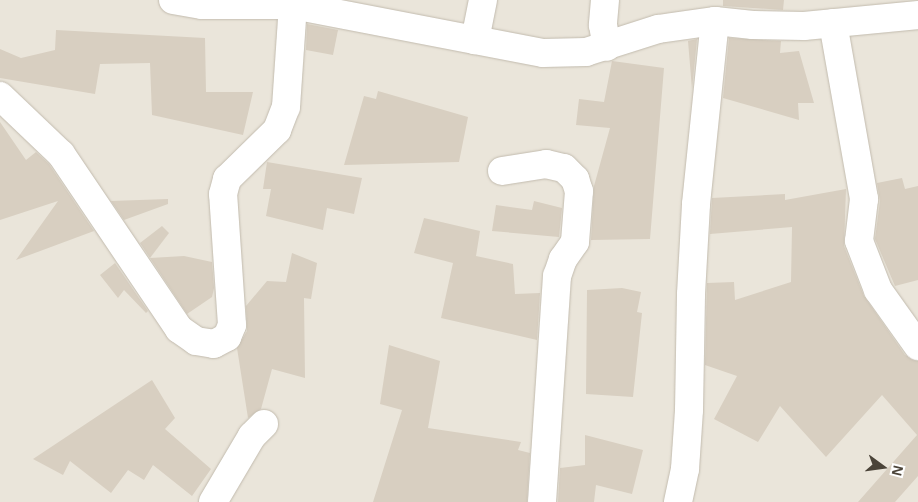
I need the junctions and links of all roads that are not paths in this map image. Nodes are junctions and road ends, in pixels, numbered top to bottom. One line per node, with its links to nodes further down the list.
1 (173, 0): 4 (street)
2 (484, 0): 8 (street)
3 (606, 0): 9 (street)
4 (293, 5): 8 (street); 10 (street)
5 (918, 15): 7 (street)
6 (716, 21): 7 (street); 9 (street); 16 (street)
7 (833, 23): 12 (street)
8 (475, 40): 9 (street)
9 (607, 47)
10 (0, 96)
11 (502, 171): 15 (street)
12 (918, 346)
13 (264, 424): 14 (street)
14 (213, 502)
15 (542, 502)
16 (678, 502)

